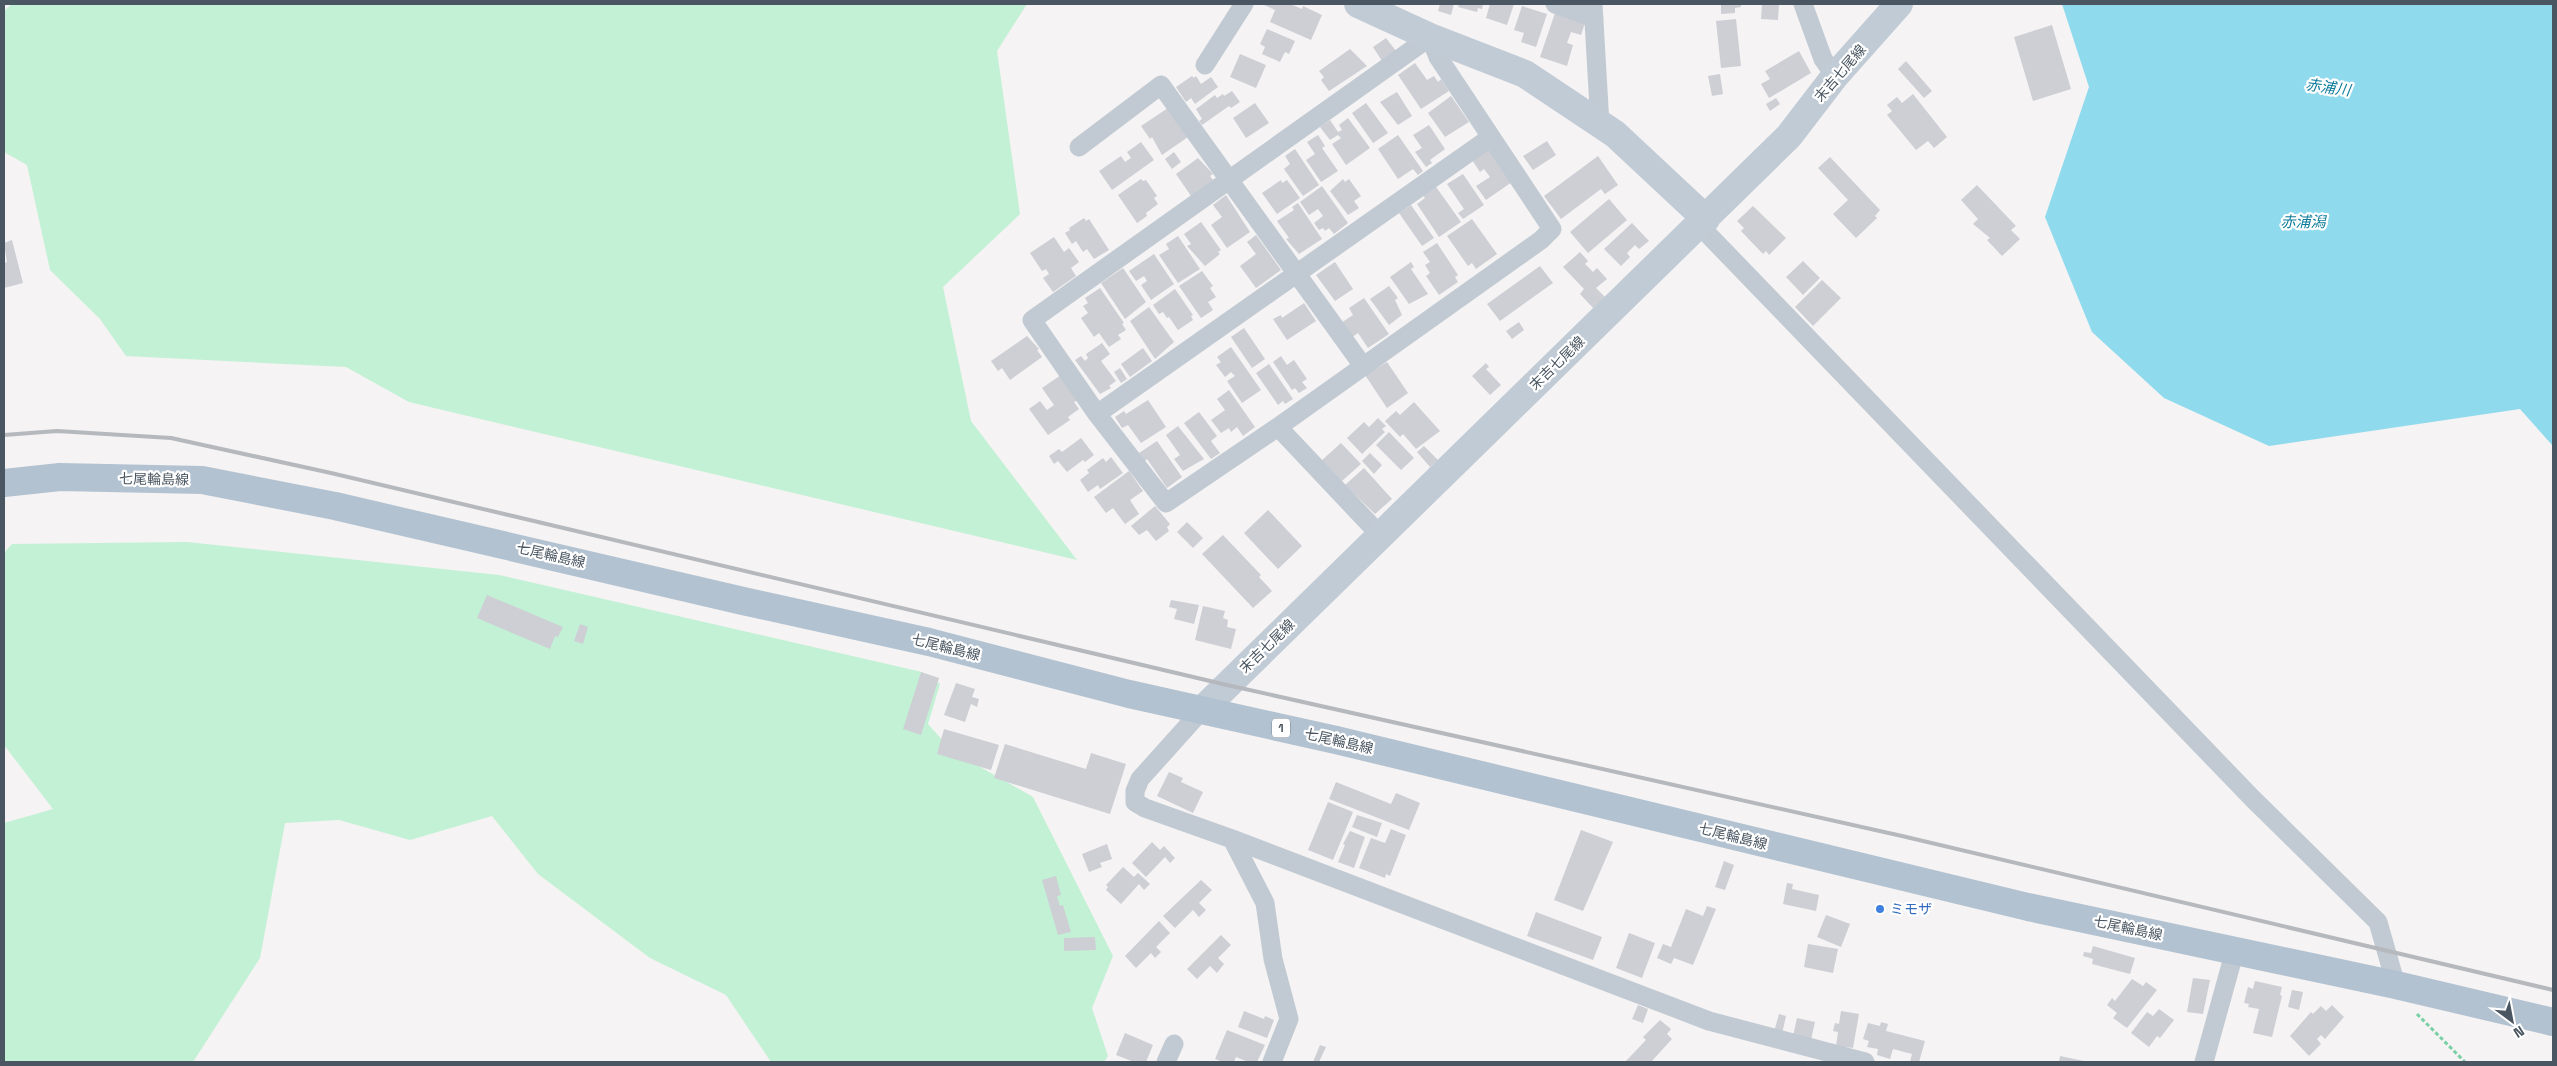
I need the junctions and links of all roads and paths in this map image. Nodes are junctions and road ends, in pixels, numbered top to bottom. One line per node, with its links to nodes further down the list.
1 (1244, 4): 8 (street)
2 (1358, 4): 7 (main road)
3 (1555, 4): 6 (street)
4 (1803, 4): 9 (street)
5 (1900, 4): 9 (main road, 末吉七尾線)
6 (1593, 11): 10 (street)
7 (1430, 37): 10 (main road); 11 (street); 13 (street)
8 (1205, 65)
9 (1835, 76): 14 (main road, 末吉七尾線)
10 (1600, 124): 14 (main road)
11 (1490, 136): 15 (street); 16 (street)
12 (1079, 147): 13 (street)
13 (1227, 180): 15 (street); 17 (street)
14 (1703, 222): 20 (main road, 末吉七尾線); 24 (street)
15 (1297, 273): 16 (street); 17 (street)
16 (1363, 366): 18 (street)
17 (1097, 414): 18 (street)
18 (1278, 427): 20 (street)
19 (4, 483): 21 (main road, 七尾輪島線 / 1)
20 (1380, 535): 21 (main road, 末吉七尾線)
21 (1202, 710): 22 (street); 23 (main road, 七尾輪島線 / 1)
22 (1232, 839): 28 (street); 29 (street)
23 (2235, 950): 24 (main road, 七尾輪島線 / 1); 30 (street)
24 (2396, 985): 25 (main road, 七尾輪島線 / 1); 31 (path)
25 (2553, 1022)
26 (1174, 1044): 27 (street)
27 (1166, 1062)
28 (1272, 1062)
29 (1865, 1062)
30 (2204, 1062)
31 (2464, 1062)

